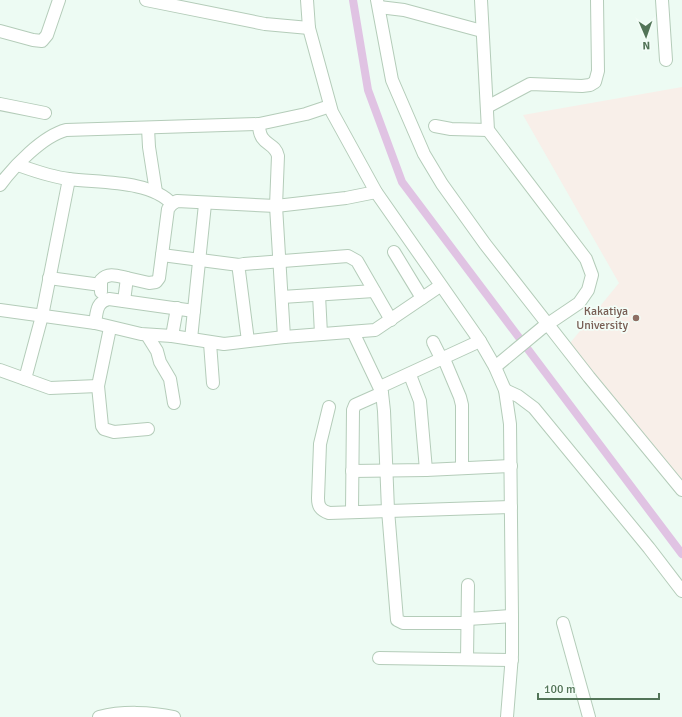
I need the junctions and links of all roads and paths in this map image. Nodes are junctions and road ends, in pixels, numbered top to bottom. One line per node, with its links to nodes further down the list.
1 (59, 0): 10 (street)
2 (146, 0): 7 (street)
3 (307, 0): 9 (street)
4 (481, 0): 11 (street)
5 (597, 0): 15 (street)
6 (662, 0): 12 (street)
7 (182, 4): 9 (street)
8 (378, 4): 11 (street); 50 (street)
9 (309, 28): 14 (street)
10 (0, 30)
11 (482, 31): 15 (street)
12 (666, 60)
13 (0, 104): 16 (street)
14 (330, 106): 17 (street); 25 (street)
15 (486, 107): 20 (street)
16 (45, 113)
17 (259, 124): 19 (street); 28 (street)
18 (435, 126): 20 (street)
19 (148, 128): 21 (street); 24 (street)
20 (488, 130): 50 (street)
21 (18, 165): 22 (street); 23 (street)
22 (69, 179): 24 (street); 34 (street)
23 (0, 184)
24 (156, 192): 26 (street)
25 (376, 192): 28 (street); 37 (street)
26 (172, 204): 27 (street); 30 (street)
27 (205, 204): 28 (street); 31 (street)
28 (276, 206): 32 (street)
29 (394, 252): 41 (street)
30 (162, 256): 31 (street); 35 (street)
31 (199, 261): 33 (street); 46 (street)
32 (279, 262): 33 (street); 38 (street); 40 (street)
33 (239, 265): 58 (street)
34 (49, 278): 36 (street); 47 (street)
35 (127, 278): 36 (street); 42 (street)
36 (101, 285): 43 (street)
37 (440, 286): 41 (street); 59 (street)
38 (374, 291): 39 (street); 48 (street)
39 (319, 295): 40 (street); 53 (street)
40 (282, 297): 56 (street)
41 (422, 298): 48 (street)
42 (124, 301): 43 (street); 44 (street)
43 (100, 303): 49 (street)
44 (177, 308): 46 (street); 55 (street)
45 (0, 310): 47 (street)
46 (194, 311): 57 (street)
47 (42, 316): 49 (street); 66 (street)
48 (391, 320): 52 (street)
49 (95, 323): 51 (street)
50 (546, 325): 63 (street); 79 (street)
51 (110, 328): 54 (street); 68 (street)
52 (353, 332): 53 (street); 69 (street)
53 (321, 334): 56 (street)
54 (147, 335): 55 (street); 71 (street)
55 (172, 336): 57 (street)
56 (284, 336): 58 (street)
57 (191, 339): 61 (street)
58 (248, 341): 61 (street)
59 (480, 341): 62 (street); 63 (street)
60 (433, 342): 62 (street)
61 (210, 343): 67 (street)
62 (443, 360): 65 (street); 75 (street)
63 (499, 364): 70 (street)
64 (0, 370): 66 (street)
65 (410, 375): 69 (street); 77 (street)
66 (25, 379): 68 (street)
67 (213, 383)
68 (98, 386): 73 (street)
69 (381, 390): 76 (street); 78 (street)
70 (505, 390): 74 (street); 84 (street)
71 (174, 403)
72 (328, 407): 82 (street)
73 (148, 429)
74 (511, 466): 75 (street); 80 (street)
75 (462, 468): 77 (street)
76 (385, 470): 77 (street); 78 (street); 81 (street)
77 (426, 470)
78 (352, 471): 82 (street)
79 (682, 490)
80 (511, 507): 81 (street); 85 (street)
81 (388, 510): 82 (street); 86 (street)
82 (352, 511)
83 (468, 585): 86 (street)
84 (682, 591)
85 (512, 616): 86 (street); 90 (street)
86 (467, 621): 89 (street)
87 (563, 623): 94 (street)
88 (379, 658): 89 (street)
89 (467, 659): 90 (street)
90 (512, 660): 93 (street)
91 (99, 717): 92 (street)
92 (174, 717)
93 (508, 717)
94 (589, 717)

